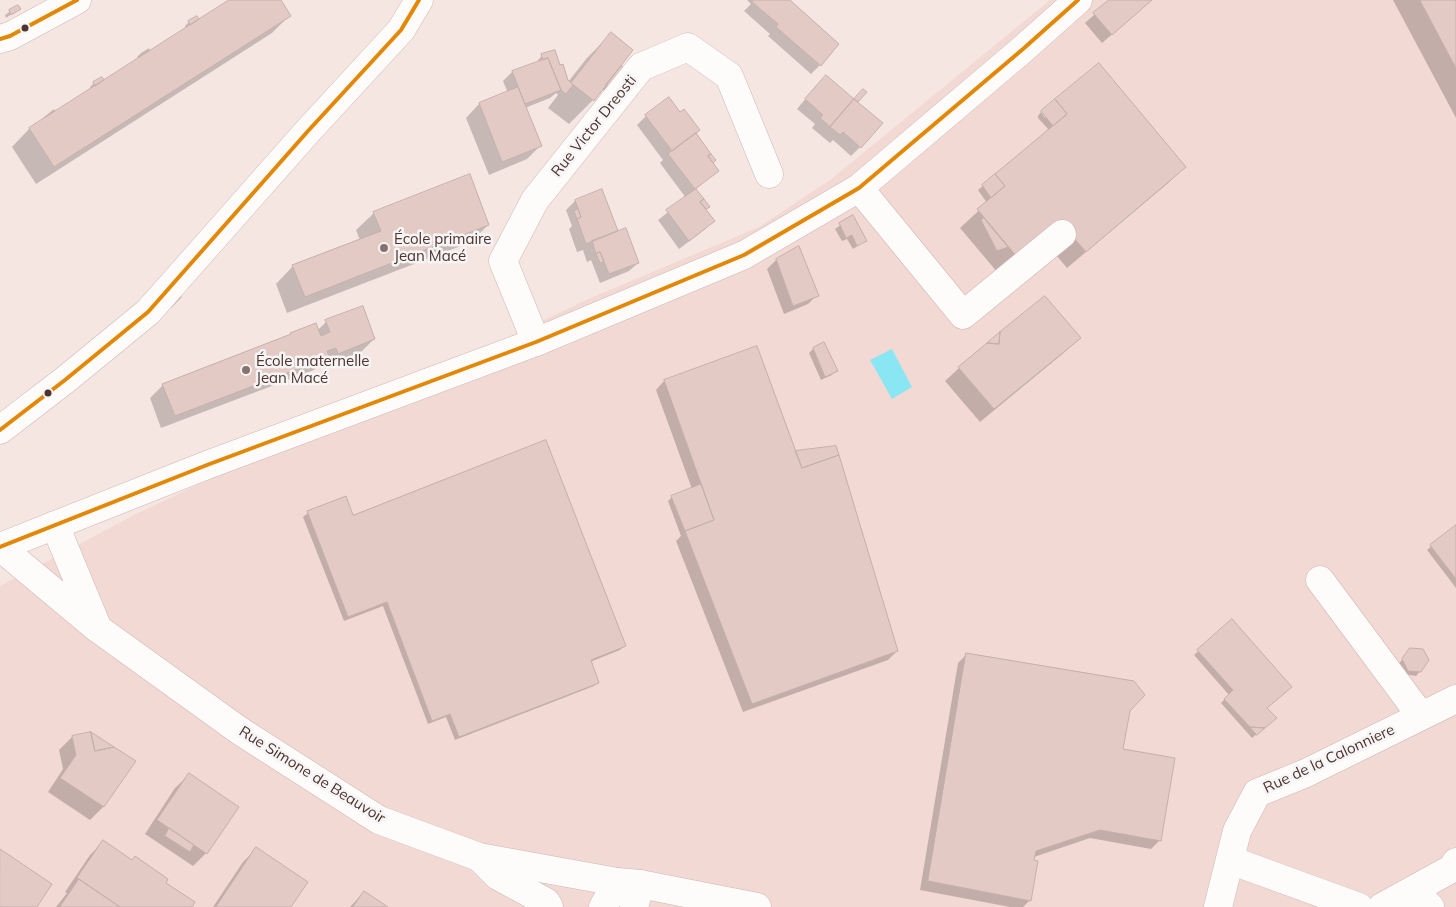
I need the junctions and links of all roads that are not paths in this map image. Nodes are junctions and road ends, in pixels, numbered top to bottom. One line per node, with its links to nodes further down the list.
1 (77, 0): 4 (main road)
2 (419, 0): 9 (main road)
3 (1078, 0): 6 (main road)
4 (0, 40)
5 (769, 174): 8 (main road, Rue Victor Dreosti)
6 (859, 188): 7 (main road); 8 (main road)
7 (1062, 234)
8 (536, 342): 10 (main road)
9 (0, 430)
10 (55, 525): 11 (main road); 13 (main road)
11 (0, 547): 13 (main road, Rue Simone de Beauvoir)
12 (1320, 580): 15 (main road)
13 (97, 628): 16 (main road, Rue Simone de Beauvoir)
14 (1456, 699): 15 (main road, Rue de la Calonniere)
15 (1421, 716): 17 (main road, Rue de la Calonniere)
16 (479, 857): 19 (main road, Rue Simone de Beauvoir); 21 (main road)
17 (1230, 860): 24 (main road, Rue de la Calonniere); 25 (main road)
18 (1456, 862): 20 (main road)
19 (630, 891): 22 (main road); 23 (main road, Rue Simone de Beauvoir)
20 (1422, 898): 26 (main road)
21 (549, 907)
22 (603, 907)
23 (757, 907)
24 (1218, 907)
25 (1359, 907)
26 (1382, 907)

